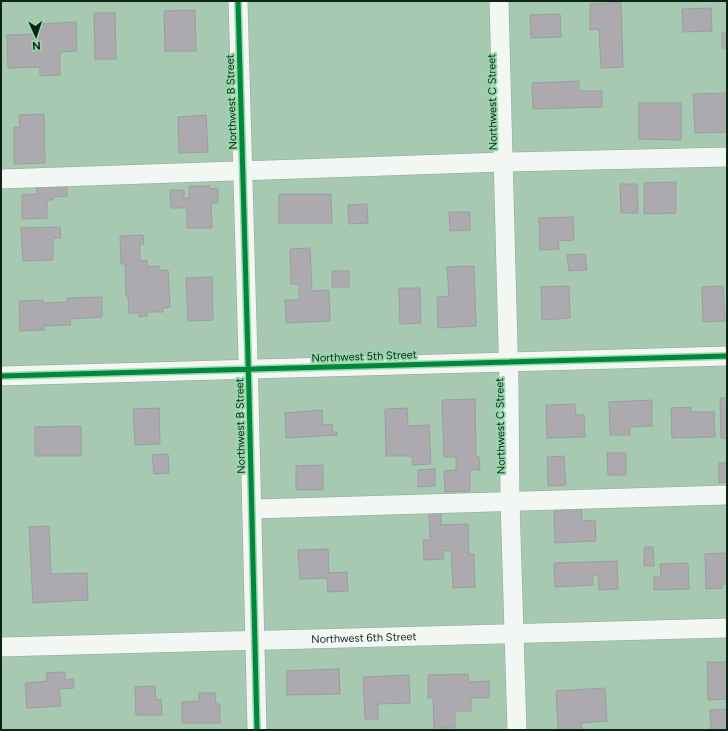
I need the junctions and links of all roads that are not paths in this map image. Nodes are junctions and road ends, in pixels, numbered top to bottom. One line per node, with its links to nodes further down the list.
1 (238, 1): 5 (street, Northwest B Street)
2 (499, 1): 4 (street, Northwest C Street)
3 (727, 157): 4 (street)
4 (503, 162): 5 (street); 8 (street, Northwest C Street)
5 (242, 171): 6 (street); 9 (street, Northwest B Street)
6 (1, 180)
7 (727, 356): 8 (street, Northwest 5th Street)
8 (509, 362): 9 (street, Northwest 5th Street); 12 (street, Northwest C Street)
9 (248, 369): 10 (street, Northwest 5th Street); 13 (street, Northwest B Street)
10 (1, 376)
11 (727, 495): 12 (street)
12 (510, 502): 13 (street); 15 (street, Northwest C Street)
13 (252, 509): 16 (street, Northwest B Street)
14 (727, 628): 15 (street, Northwest 6th Street)
15 (513, 634): 16 (street, Northwest 6th Street); 19 (street, Northwest C Street)
16 (255, 640): 17 (street, Northwest 6th Street); 18 (street, Northwest B Street)
17 (1, 647)
18 (257, 730)
19 (516, 730)

